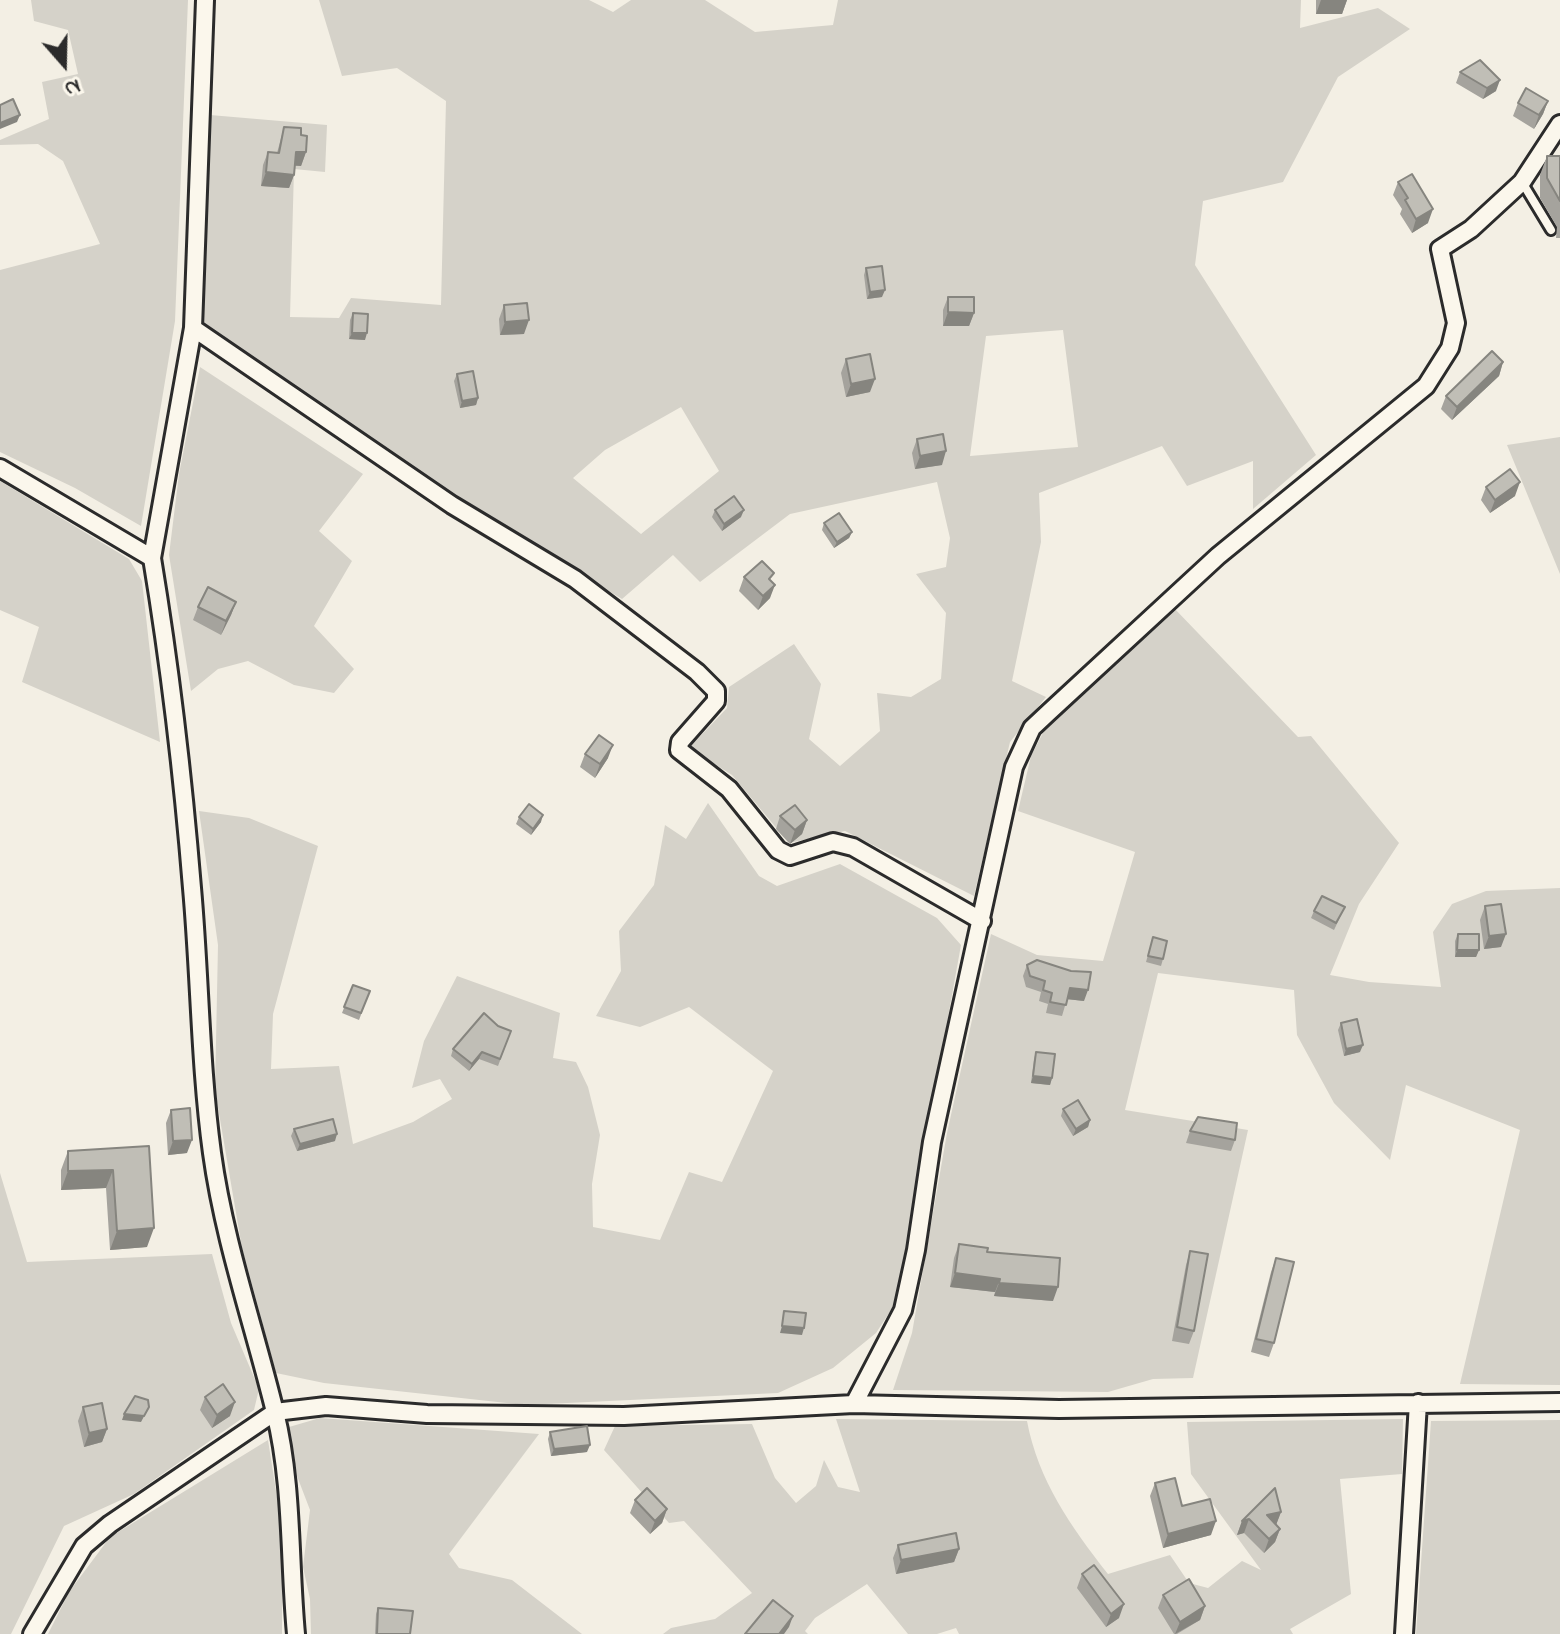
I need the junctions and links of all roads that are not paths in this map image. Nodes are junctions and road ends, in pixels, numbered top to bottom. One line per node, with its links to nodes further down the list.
1 (205, 0): 5 (street)
2 (1560, 124): 3 (street)
3 (1522, 182): 4 (lane); 8 (street)
4 (1551, 230)
5 (193, 328): 7 (street); 8 (street)
6 (0, 468): 7 (street)
7 (152, 558): 12 (street)
8 (982, 921): 11 (street)
9 (1560, 1402): 10 (street)
10 (1418, 1403): 11 (street); 15 (street)
11 (854, 1404): 12 (street)
12 (275, 1412): 13 (street); 14 (street)
13 (32, 1634)
14 (296, 1634)
15 (1404, 1634)

